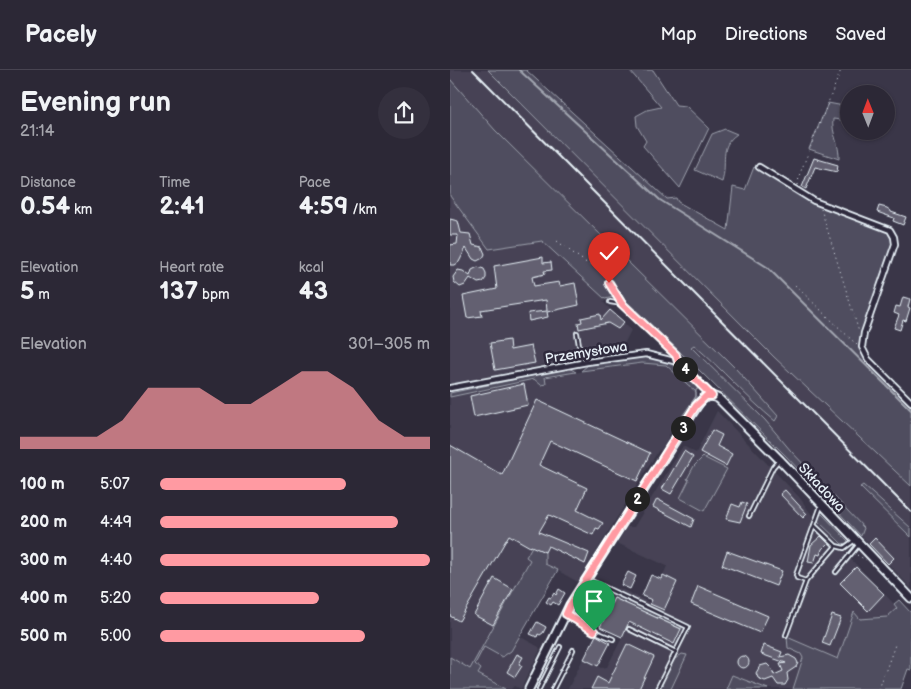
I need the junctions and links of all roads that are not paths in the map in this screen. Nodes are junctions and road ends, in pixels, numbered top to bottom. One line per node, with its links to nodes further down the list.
1 (759, 167): 8 (street)
2 (610, 302): 4 (lane)
3 (577, 333): 5 (lane)
4 (678, 362): 5 (street, Przemysłowa); 7 (street, Przemysłowa)
5 (582, 363): 6 (street, Przemysłowa)
6 (450, 388)
7 (712, 396): 9 (street, Składowa); 16 (street)
8 (911, 402)
9 (780, 460): 10 (street, Składowa); 11 (lane)
10 (822, 505): 12 (lane); 13 (street, Składowa)
11 (750, 516)
12 (814, 525): 14 (lane); 17 (lane)
13 (857, 542): 14 (lane); 15 (lane); 18 (street, Składowa)
14 (836, 546): 17 (lane)
15 (836, 572)
16 (586, 579): 19 (street); 25 (lane)
17 (806, 581): 21 (lane)
18 (911, 598)
19 (566, 614): 22 (lane); 26 (street)
20 (629, 629): 25 (lane)
21 (786, 635)
22 (613, 639)
23 (560, 646): 27 (lane)
24 (573, 650): 28 (lane)
25 (676, 652): 29 (lane)
26 (529, 689)
27 (539, 689)
28 (553, 689)
29 (657, 689)

